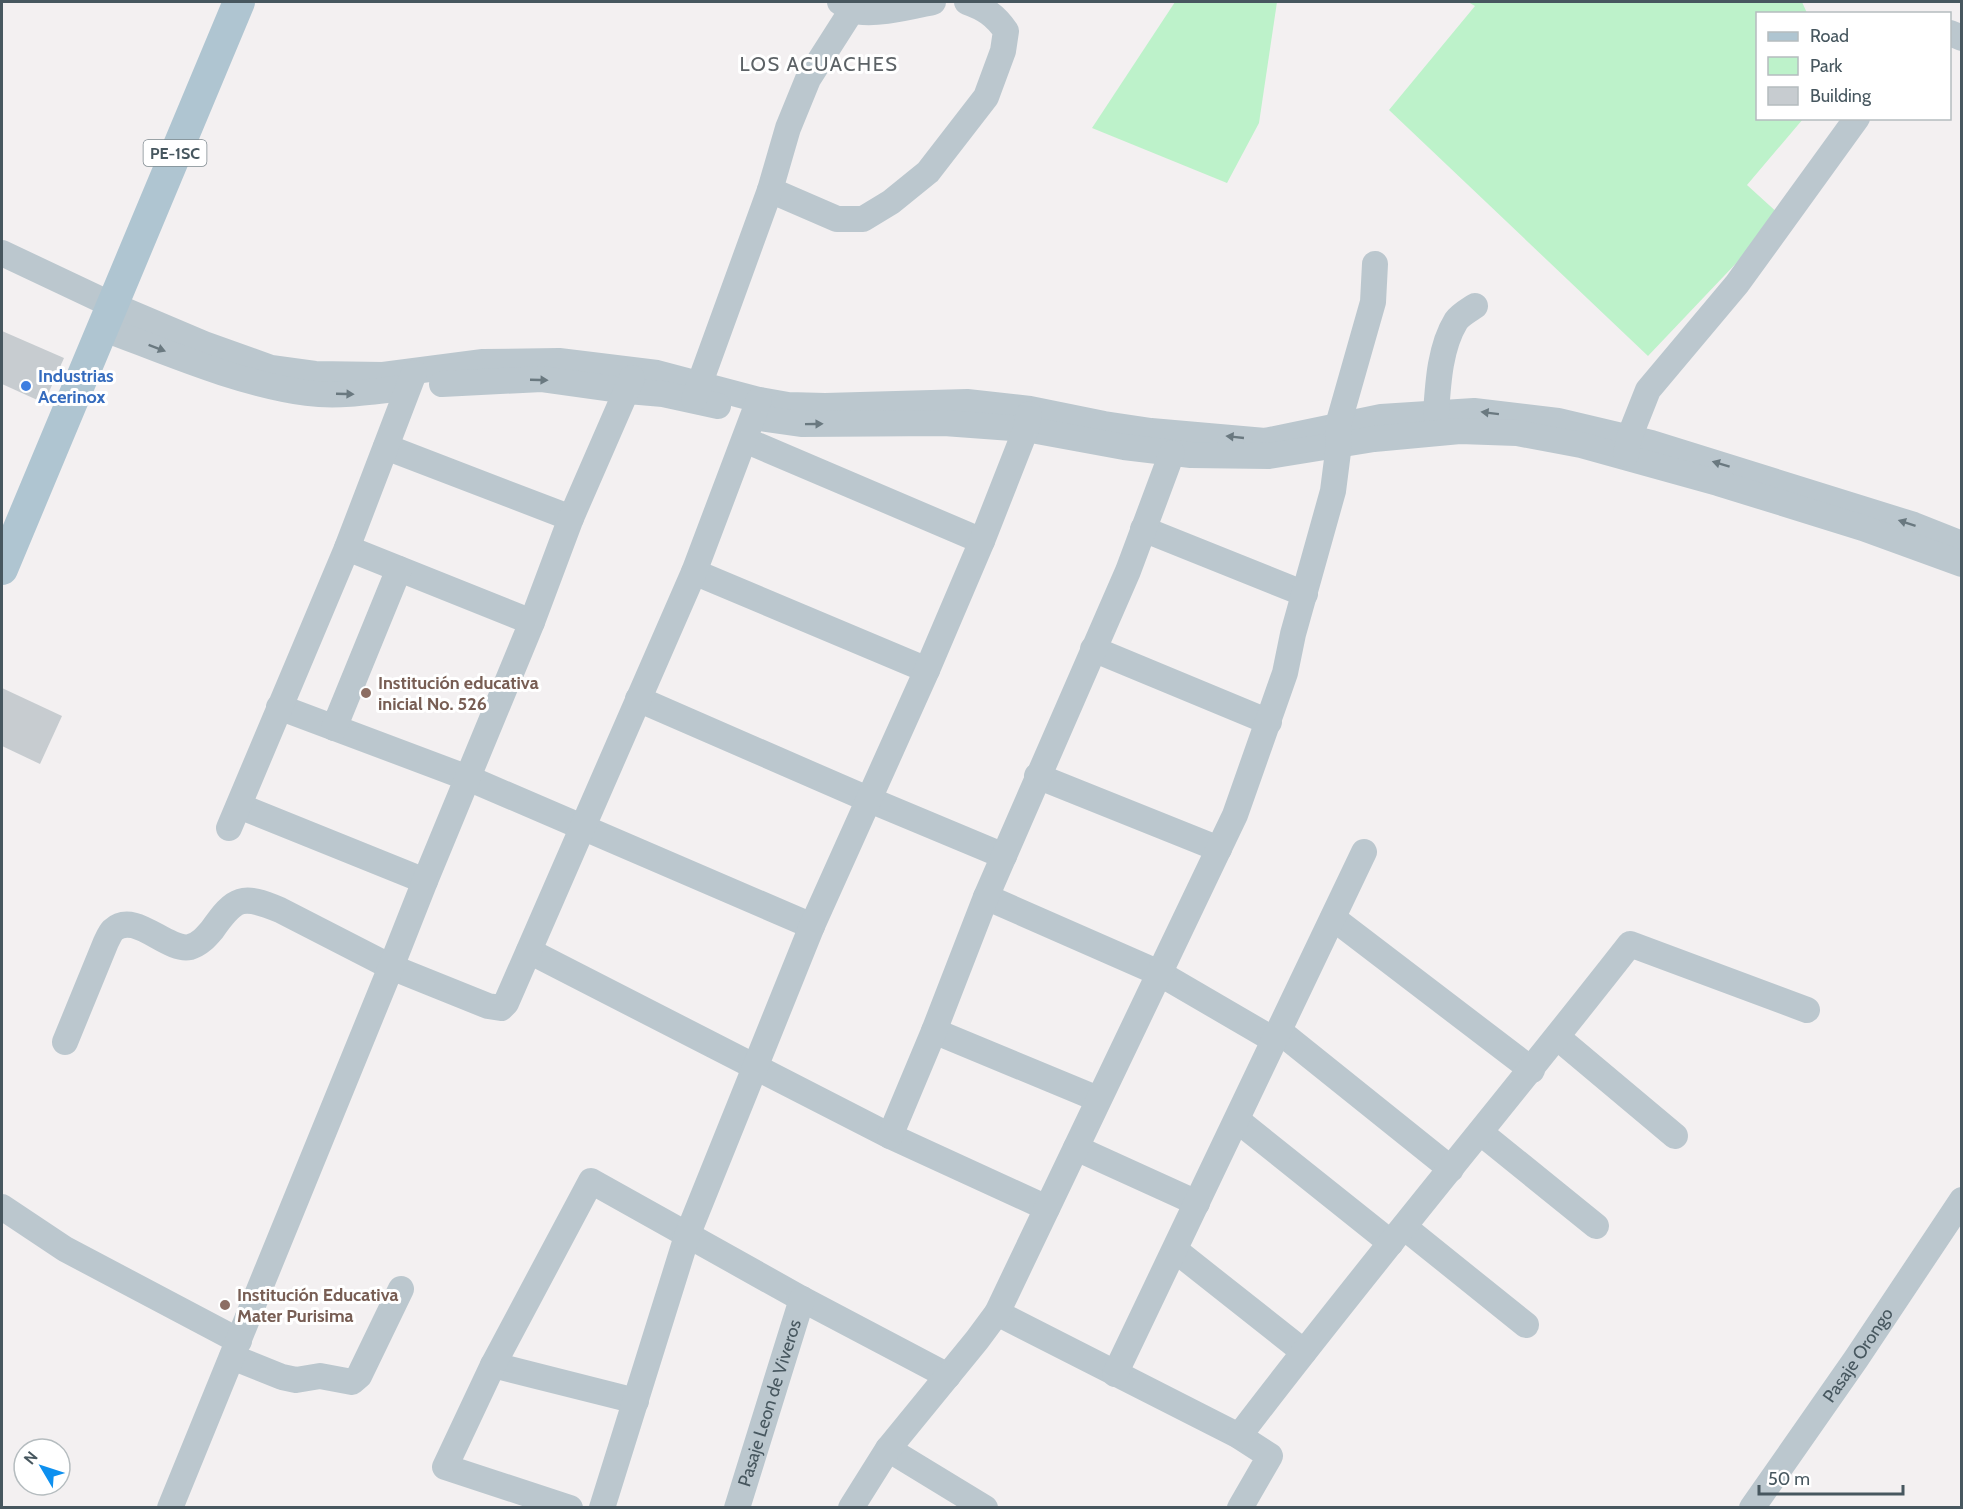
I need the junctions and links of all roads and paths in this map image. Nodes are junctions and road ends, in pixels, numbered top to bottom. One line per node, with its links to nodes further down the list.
1 (239, 2): 10 (main road, PE-1SC)
2 (933, 2): 4 (street)
3 (967, 2): 6 (street)
4 (846, 6): 6 (street)
5 (1856, 120): 19 (street)
6 (770, 190): 13 (street)
7 (2, 253): 10 (street)
8 (1375, 264): 17 (street)
9 (1475, 306): 14 (street)
10 (107, 316): 11 (street); 27 (main road, PE-1SC)
11 (412, 378): 12 (street); 18 (street)
12 (631, 380): 13 (street); 21 (street)
13 (697, 391): 15 (street)
14 (1436, 414): 17 (street); 19 (street, one-way to 14)
15 (753, 419): 16 (street); 23 (street); 29 (street)
16 (1028, 419): 17 (street, one-way to 16); 20 (street); 23 (street)
17 (1339, 435): 19 (street); 20 (street); 30 (street)
18 (386, 447): 21 (street); 25 (street)
19 (1627, 448): 24 (street, one-way to 19); 26 (street)
20 (1172, 453): 22 (street)
21 (571, 518): 31 (street)
22 (1143, 529): 30 (street); 32 (street)
23 (982, 541): 33 (street)
24 (1962, 544)
25 (347, 549): 28 (street); 35 (street)
26 (1962, 564)
27 (2, 569)
28 (399, 569): 31 (street); 37 (street)
29 (694, 572): 33 (street); 34 (street)
30 (1305, 594): 36 (street)
31 (532, 622): 39 (street)
32 (1093, 649): 36 (street); 38 (street)
33 (927, 670): 40 (street)
34 (638, 699): 40 (street); 41 (street)
35 (279, 707): 37 (street); 45 (street)
36 (1269, 722): 42 (street)
37 (334, 728): 39 (street)
38 (1038, 776): 42 (street); 44 (street)
39 (468, 778): 41 (street); 45 (street)
40 (870, 800): 44 (street); 48 (street)
41 (582, 828): 48 (street); 49 (street)
42 (1219, 849): 51 (street)
43 (1364, 852): 47 (street)
44 (1004, 856): 46 (street)
45 (425, 881): 50 (street)
46 (986, 897): 51 (street); 53 (street)
47 (1333, 918): 54 (street); 58 (street)
48 (812, 926): 57 (street)
49 (529, 951): 50 (street); 57 (street)
50 (391, 967): 56 (street); 78 (street)
51 (1159, 973): 54 (street); 59 (street)
52 (1807, 1010): 55 (street)
53 (934, 1031): 59 (street); 62 (street)
54 (1276, 1036): 60 (street); 65 (street)
55 (1557, 1037): 58 (street); 63 (street)
56 (65, 1042)
57 (756, 1068): 62 (street); 72 (street)
58 (1532, 1070): 61 (street)
59 (1098, 1099): 64 (street)
60 (1237, 1120): 67 (street); 71 (street)
61 (1481, 1132): 65 (street); 70 (street)
62 (890, 1136): 69 (street)
63 (1675, 1136)
64 (1076, 1148): 67 (street); 69 (street)
65 (1451, 1169): 71 (street)
66 (1962, 1200): 93 (street, Pasaje Orongo)
67 (1197, 1203): 73 (street)
68 (2, 1207): 78 (street)
69 (1047, 1208): 76 (street)
70 (1596, 1226)
71 (1398, 1235): 77 (street); 79 (street)
72 (687, 1236): 75 (street); 80 (street); 83 (street)
73 (1174, 1250): 79 (street); 81 (street)
74 (401, 1289): 78 (street)
75 (802, 1299): 82 (street); 89 (street, Pasaje Leon de Viveros)
76 (997, 1313): 81 (street); 82 (street)
77 (1526, 1325)
78 (235, 1349): 86 (street)
79 (1304, 1352): 84 (street)
80 (493, 1365): 83 (street); 87 (street)
81 (1115, 1374): 84 (street)
82 (948, 1376): 85 (street)
83 (636, 1401): 88 (street)
84 (1239, 1436): 92 (street)
85 (888, 1449): 90 (street); 91 (street)
86 (170, 1508)
87 (570, 1508)
88 (602, 1508)
89 (737, 1508)
90 (851, 1508)
91 (985, 1508)
92 (1240, 1508)
93 (1752, 1508)

